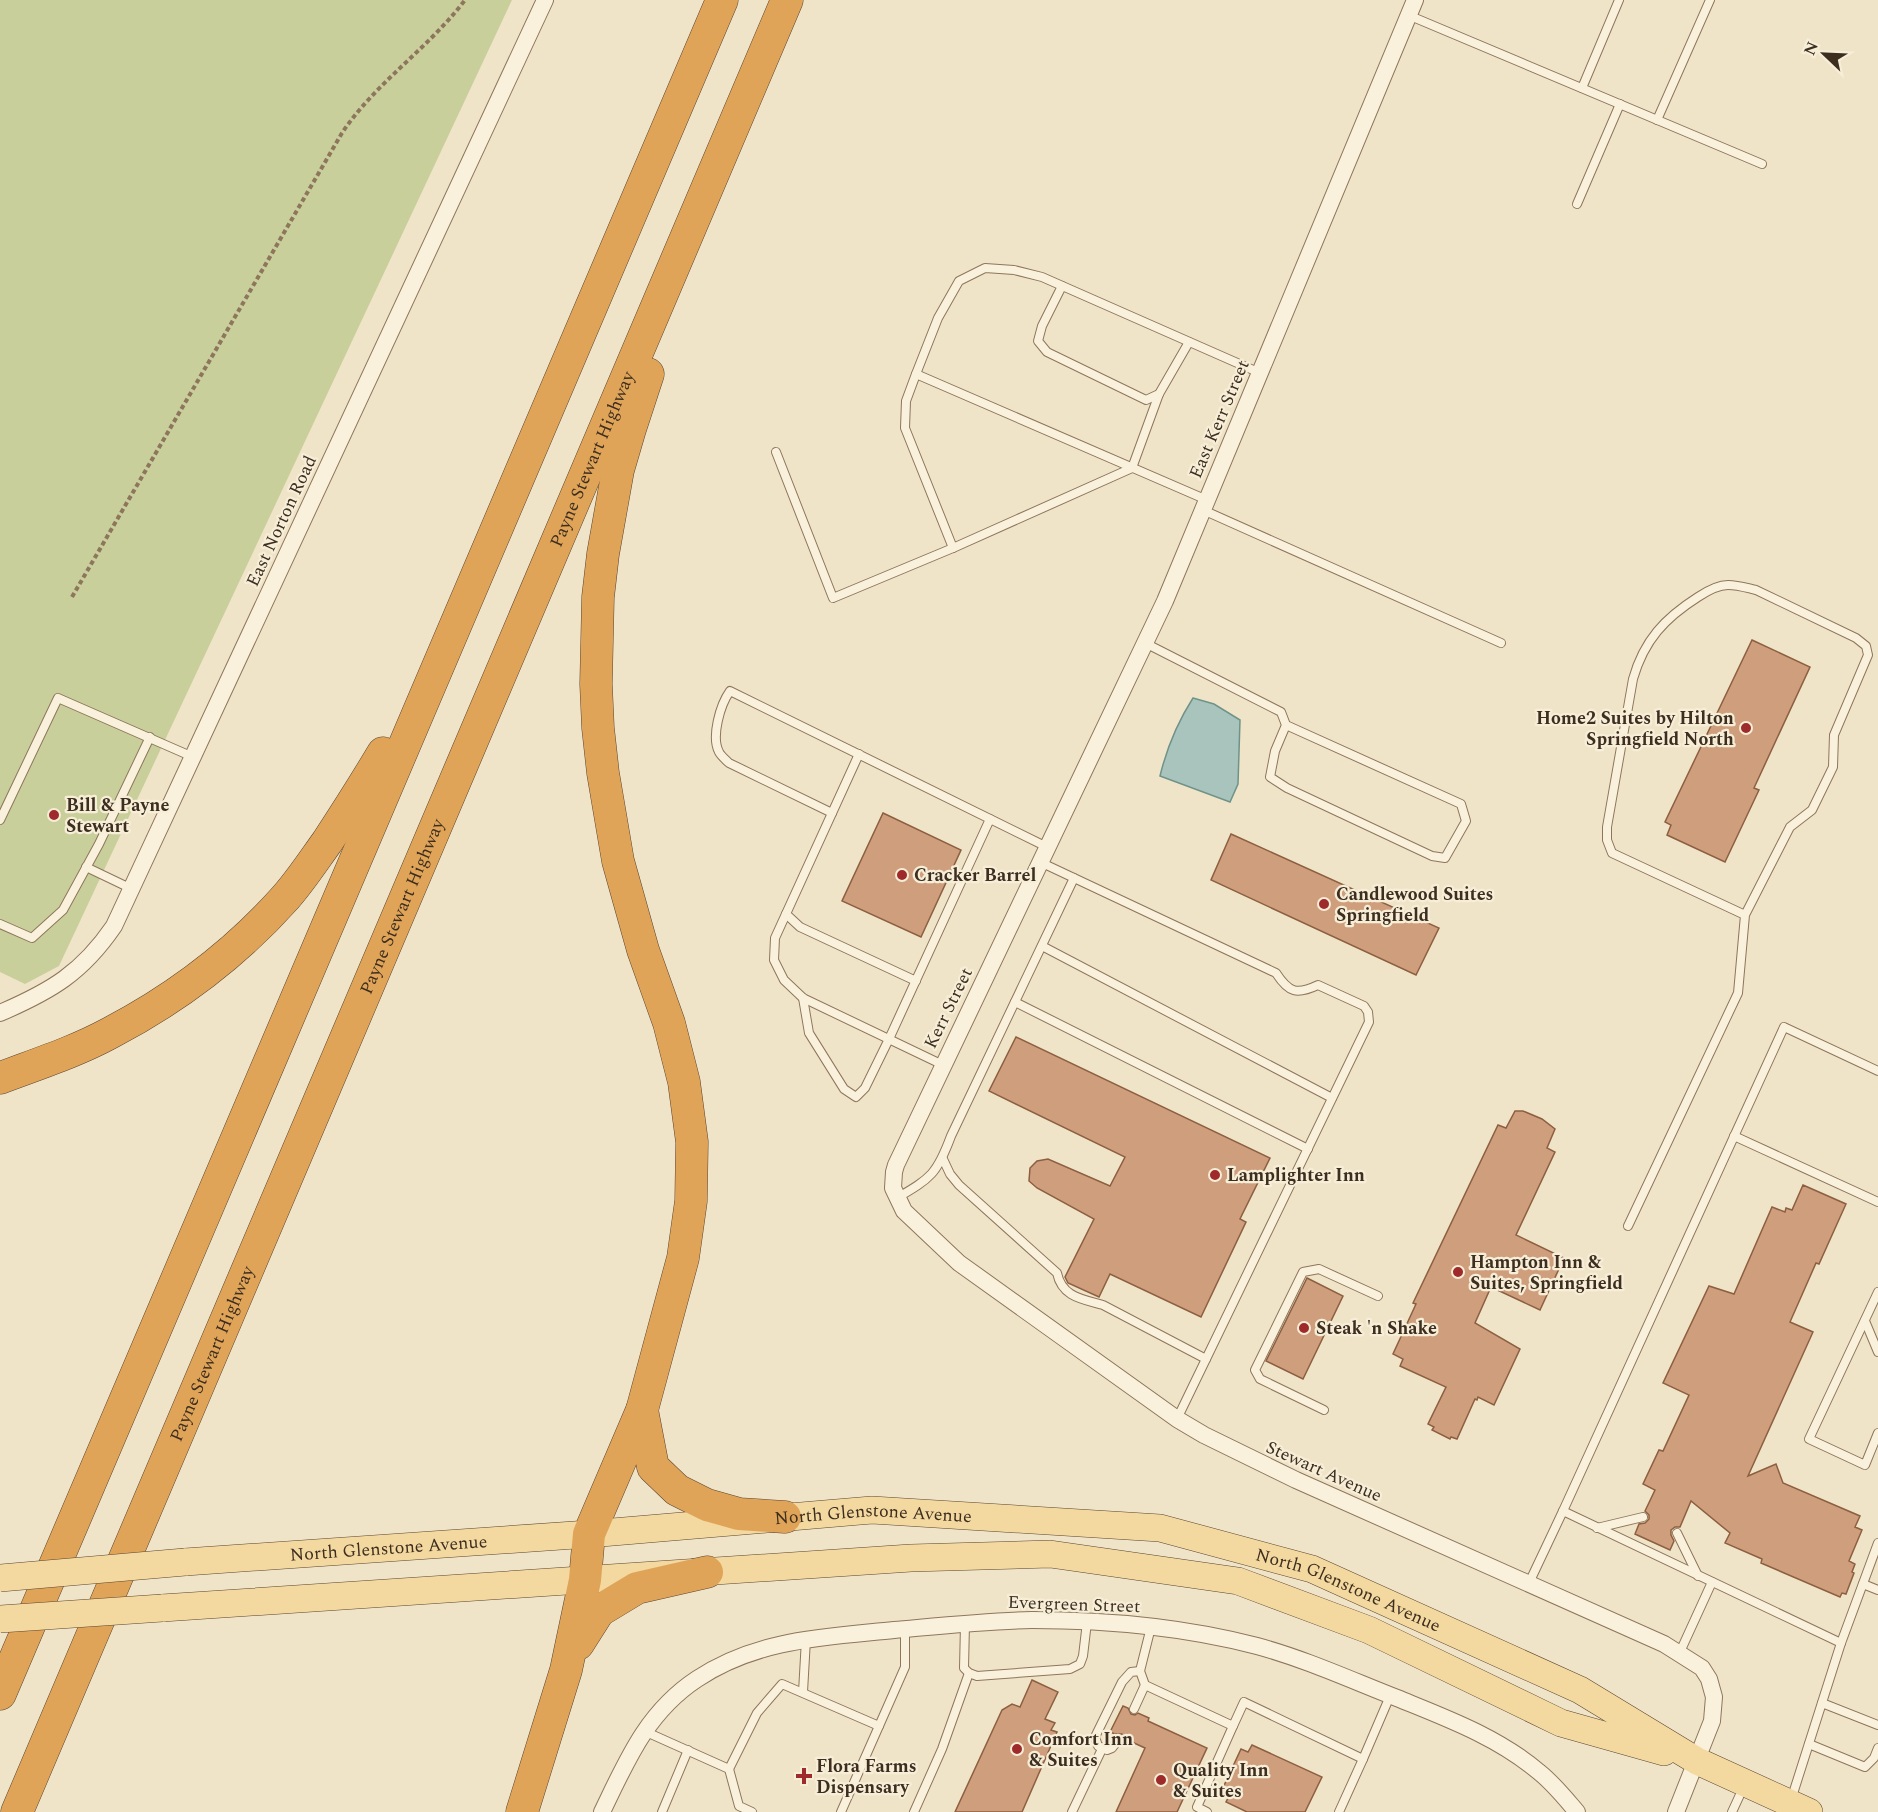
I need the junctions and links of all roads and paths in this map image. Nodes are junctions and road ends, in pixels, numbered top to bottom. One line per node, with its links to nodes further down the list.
1 (465, 0): 24 (path)
2 (545, 0): 30 (street, East Norton Road)
3 (722, 0): 22 (highway)
4 (787, 0): 8 (highway, Payne Stewart Highway)
5 (1619, 0): 9 (lane)
6 (1710, 0): 11 (lane)
7 (1412, 8): 9 (lane); 16 (street, East Kerr Street)
8 (752, 81): 62 (highway); 112 (highway, Payne Stewart Highway)
9 (1582, 88): 10 (lane)
10 (1620, 104): 11 (lane); 13 (lane)
11 (1657, 120): 12 (lane)
12 (1762, 164)
13 (1577, 204)
14 (1062, 286): 15 (lane); 17 (lane); 18 (lane)
15 (1189, 342): 16 (lane); 18 (lane)
16 (1260, 373): 21 (street, East Kerr Street)
17 (916, 374): 20 (lane); 23 (lane)
18 (1159, 394): 20 (lane)
19 (776, 452): 23 (lane)
20 (1132, 468): 21 (lane); 23 (lane)
21 (1205, 505): 25 (street, East Kerr Street); 26 (lane)
22 (504, 508): 49 (highway); 94 (highway)
23 (953, 548)
24 (72, 597)
25 (1145, 643): 27 (lane); 34 (street, East Kerr Street)
26 (1501, 643)
27 (1286, 725): 27 (lane)
28 (150, 737): 30 (lane); 33 (lane); 35 (lane)
29 (859, 754): 31 (lane); 31 (lane); 32 (lane)
30 (194, 757): 37 (street, East Norton Road)
31 (832, 813): 38 (lane)
32 (990, 819): 34 (lane); 42 (lane)
33 (0, 820)
34 (1043, 854): 36 (lane); 47 (street, Kerr Street)
35 (86, 867): 37 (lane); 40 (lane)
36 (1074, 878): 41 (lane); 50 (lane)
37 (132, 890): 45 (street, East Norton Road)
38 (786, 914): 42 (lane); 43 (lane)
39 (1745, 915): 39 (lane); 56 (lane)
40 (0, 924)
41 (1042, 946): 44 (lane); 50 (lane)
42 (916, 981): 46 (lane)
43 (803, 998): 46 (lane); 46 (lane)
44 (1015, 1002): 52 (lane); 53 (lane)
45 (0, 1013)
46 (890, 1039): 47 (lane)
47 (943, 1065): 54 (street, Kerr Street)
48 (1878, 1071): 51 (lane)
49 (0, 1078)
50 (1332, 1098): 52 (lane)
51 (1734, 1136): 55 (lane); 66 (lane)
52 (1308, 1149): 61 (lane)
53 (943, 1159): 54 (lane); 61 (lane)
54 (895, 1193): 64 (street, Stewart Avenue)
55 (1878, 1202)
56 (1628, 1226)
57 (1878, 1292): 59 (lane)
58 (1378, 1296): 63 (lane)
59 (1865, 1321): 60 (lane); 65 (lane)
60 (1878, 1352)
61 (1206, 1359): 64 (lane)
62 (642, 1410): 67 (highway); 71 (highway)
63 (1324, 1410)
64 (1177, 1419): 78 (street, Stewart Avenue)
65 (1878, 1433)
66 (1563, 1511): 69 (lane); 78 (lane)
67 (785, 1517): 71 (main road, North Glenstone Avenue); 108 (main road, North Glenstone Avenue)
68 (1643, 1517): 69 (lane)
69 (1596, 1528): 74 (lane)
70 (1677, 1533): 74 (lane)
71 (589, 1534): 75 (main road, North Glenstone Avenue, bridge); 76 (highway)
72 (1878, 1543): 79 (lane)
73 (707, 1572): 76 (main road, North Glenstone Avenue); 89 (highway); 108 (main road, North Glenstone Avenue)
74 (1699, 1576): 77 (lane)
75 (0, 1578)
76 (585, 1580): 81 (main road, North Glenstone Avenue, bridge); 89 (highway)
77 (1712, 1582): 87 (lane); 88 (lane)
78 (1529, 1583): 88 (street, Stewart Avenue)
79 (1863, 1584): 80 (lane); 87 (lane)
80 (1878, 1590)
81 (0, 1618)
82 (1087, 1622): 83 (street, Evergreen Street); 84 (street, Evergreen Street); 91 (lane)
83 (965, 1624): 85 (street, Evergreen Street); 91 (lane)
84 (1151, 1627): 90 (lane); 95 (street, Evergreen Street)
85 (905, 1629): 86 (street, Evergreen Street); 99 (lane)
86 (806, 1638): 93 (lane); 101 (street, Evergreen Street)
87 (1841, 1643): 96 (lane)
88 (1680, 1652): 108 (street, Stewart Avenue)
89 (566, 1670): 113 (highway)
90 (1140, 1671): 92 (lane); 105 (lane)
91 (969, 1673): 118 (lane)
92 (1145, 1685): 97 (lane); 100 (lane)
93 (803, 1692): 99 (lane); 109 (lane)
94 (0, 1694)
95 (1390, 1696): 107 (lane); 122 (street, Evergreen Street)
96 (1822, 1703): 98 (lane); 103 (lane)
97 (1134, 1709)
98 (1878, 1725)
99 (879, 1726): 117 (lane)
100 (1233, 1726): 107 (lane); 120 (lane)
101 (644, 1731): 106 (lane); 114 (street, Evergreen Street)
102 (1119, 1739): 105 (lane)
103 (1809, 1744): 104 (lane); 111 (lane)
104 (1878, 1748)
105 (1102, 1749): 119 (lane)
106 (688, 1750): 109 (lane); 115 (lane)
107 (1363, 1759): 121 (lane)
108 (1697, 1761): 110 (main road, North Glenstone Avenue); 123 (street)
109 (729, 1769): 116 (lane)
110 (1745, 1783): 111 (main road, North Glenstone Avenue); 124 (lane)
111 (1800, 1808)
112 (17, 1812)
113 (522, 1812)
114 (602, 1812)
115 (662, 1812)
116 (752, 1812)
117 (841, 1812)
118 (914, 1812)
119 (1072, 1812)
120 (1207, 1812)
121 (1339, 1812)
122 (1577, 1812)
123 (1676, 1812)
124 (1732, 1812)

